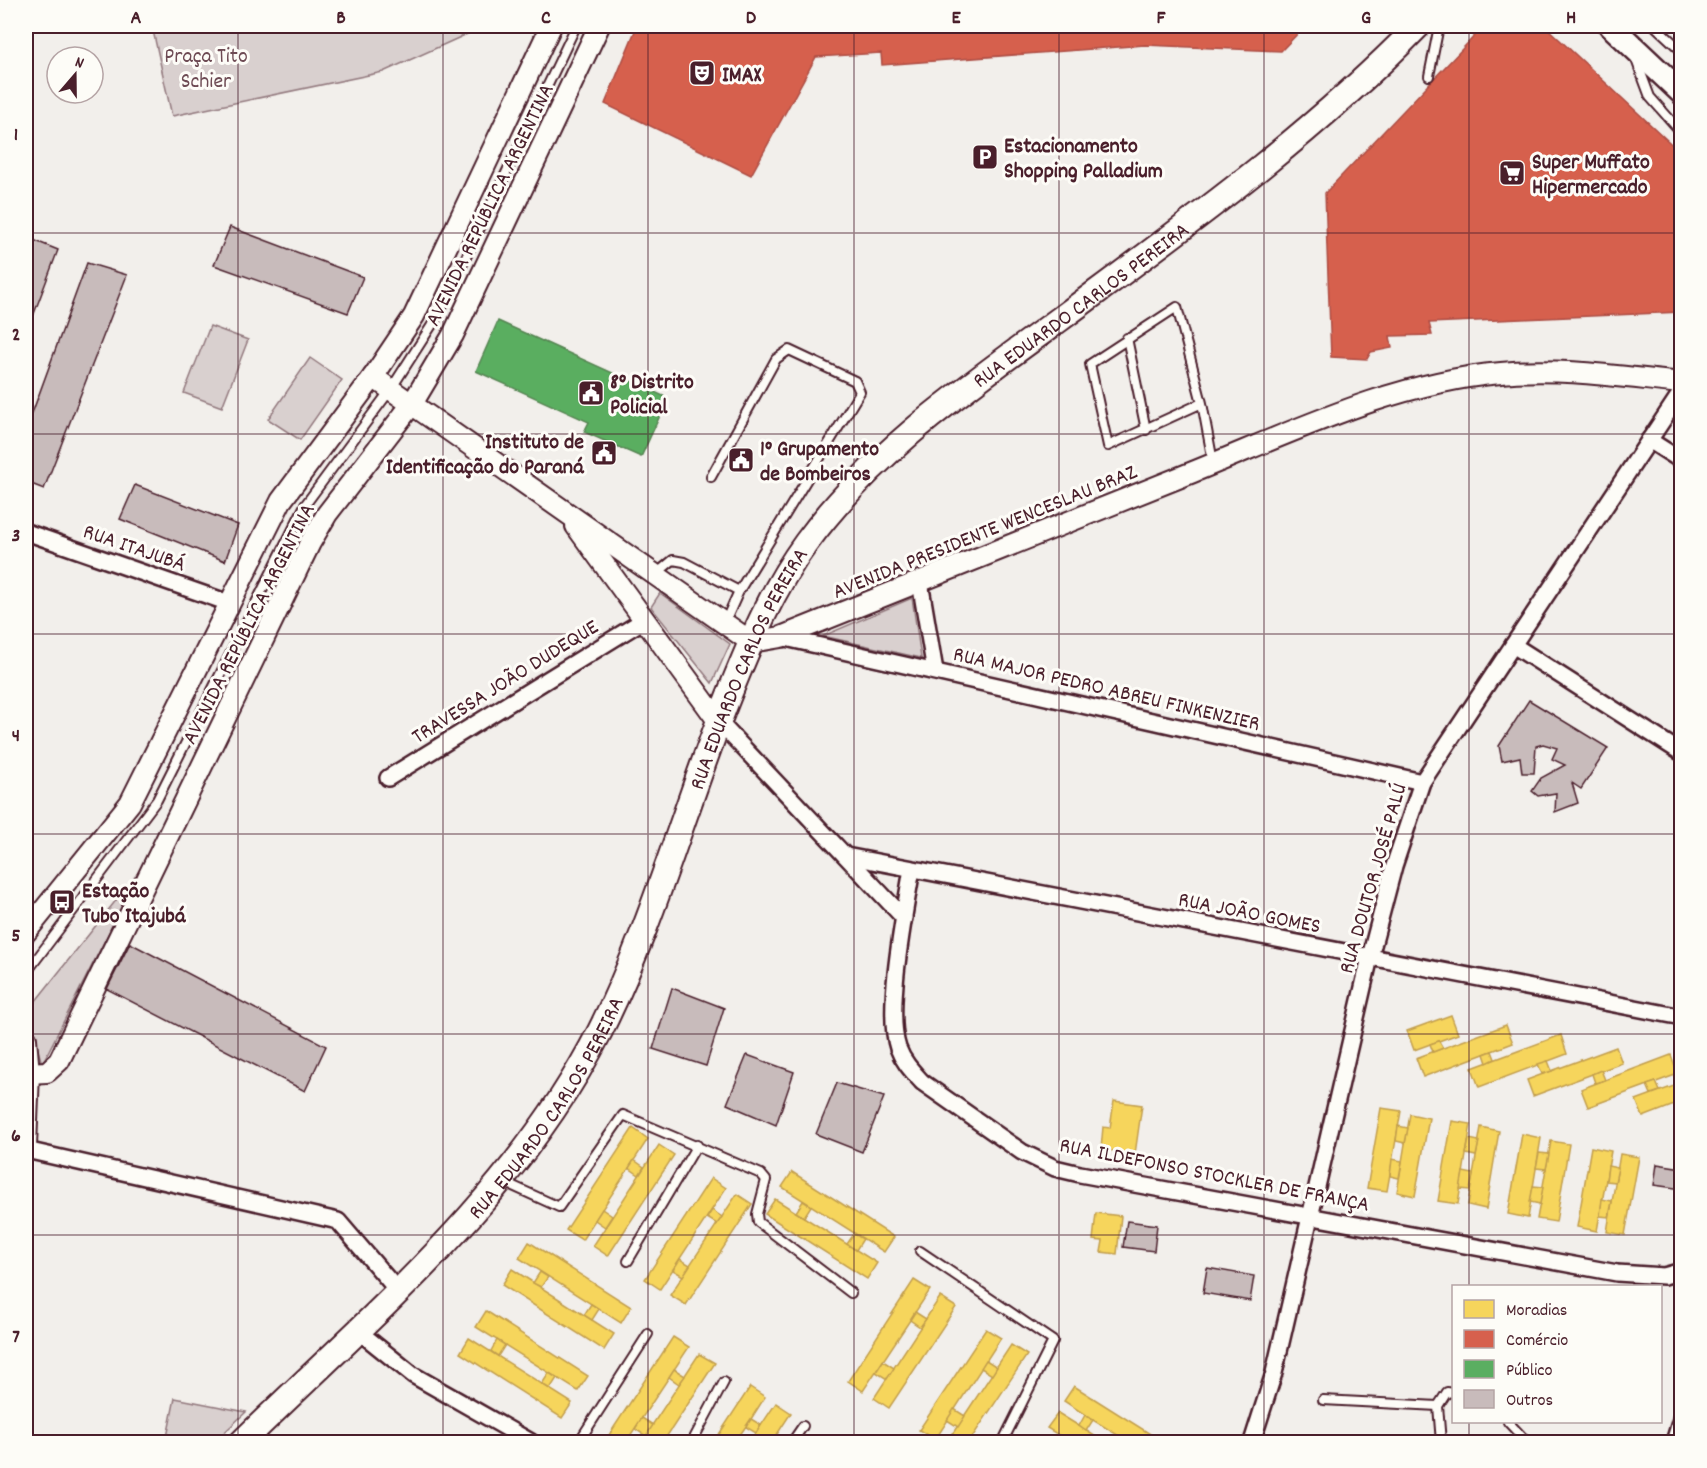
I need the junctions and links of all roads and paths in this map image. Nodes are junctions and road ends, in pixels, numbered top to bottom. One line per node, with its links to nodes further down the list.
1 (551, 26): 14 (street, AVENIDA REPÚBLICA ARGENTINA)
2 (576, 26): 16 (lane)
3 (599, 26): 19 (street, AVENIDA REPÚBLICA ARGENTINA)
4 (1418, 26): 34 (main road, RUA EDUARDO CARLOS PEREIRA)
5 (1439, 26): 10 (lane)
6 (1611, 26): 8 (main road)
7 (1655, 26): 9 (lane)
8 (1633, 47): 11 (main road); 12 (lane)
9 (1682, 51)
10 (1429, 76)
11 (1682, 93)
12 (1682, 133)
13 (1127, 338): 18 (lane); 20 (lane); 20 (lane)
14 (373, 377): 16 (street); 30 (street, AVENIDA REPÚBLICA ARGENTINA)
15 (1682, 383): 23 (street, AVENIDA PRESIDENTE WENCESLAU BRAZ)
16 (391, 389): 19 (street); 46 (lane)
17 (1682, 391): 21 (street, RUA DOUTOR JOSÉ PALÚ)
18 (1202, 403): 20 (lane); 23 (lane)
19 (412, 404): 25 (street); 49 (street, AVENIDA REPÚBLICA ARGENTINA)
20 (1146, 430)
21 (1649, 440): 22 (street); 35 (street, RUA DOUTOR JOSÉ PALÚ)
22 (1682, 461)
23 (1213, 464): 28 (street, AVENIDA PRESIDENTE WENCESLAU BRAZ)
24 (711, 477): 29 (lane)
25 (566, 512): 27 (street); 31 (street)
26 (26, 532): 30 (street, RUA ITAJUBÁ)
27 (655, 575): 29 (lane); 32 (street)
28 (920, 582): 33 (street, AVENIDA PRESIDENTE WENCESLAU BRAZ); 36 (street)
29 (739, 591): 32 (lane)
30 (229, 603): 44 (street, AVENIDA REPÚBLICA ARGENTINA)
31 (644, 620): 37 (street); 39 (street, TRAVESSA JOÃO DUDEQUE)
32 (724, 623): 34 (street)
33 (782, 637): 34 (street, AVENIDA PRESIDENTE WENCESLAU BRAZ); 36 (street, RUA MAJOR PEDRO ABREU FINKENZIER)
34 (751, 642): 37 (main road, RUA EDUARDO CARLOS PEREIRA)
35 (1513, 645): 38 (street); 40 (street, RUA DOUTOR JOSÉ PALÚ)
36 (935, 671): 40 (street, RUA MAJOR PEDRO ABREU FINKENZIER)
37 (718, 722): 41 (street); 52 (main road, RUA EDUARDO CARLOS PEREIRA)
38 (1682, 753)
39 (388, 778)
40 (1422, 782): 45 (street, RUA DOUTOR JOSÉ PALÚ)
41 (846, 856): 42 (street, RUA JOÃO GOMES); 43 (street)
42 (912, 869): 43 (street, RUA ILDEFONSO STOCKLER DE FRANÇA); 45 (street, RUA JOÃO GOMES)
43 (904, 918): 53 (street, RUA ILDEFONSO STOCKLER DE FRANÇA)
44 (26, 932)
45 (1370, 957): 47 (street, RUA JOÃO GOMES); 53 (street, RUA DOUTOR JOSÉ PALÚ)
46 (26, 973)
47 (1682, 1017)
48 (26, 1039): 49 (street)
49 (27, 1073): 51 (street)
50 (697, 1145): 52 (lane); 55 (lane); 58 (lane)
51 (26, 1148): 57 (street)
52 (501, 1180): 57 (main road, RUA EDUARDO CARLOS PEREIRA)
53 (1310, 1216): 56 (street, RUA ILDEFONSO STOCKLER DE FRANÇA); 74 (street, RUA DOUTOR JOSÉ PALÚ)
54 (920, 1251): 73 (lane)
55 (628, 1261)
56 (1682, 1272)
57 (398, 1291): 59 (main road, RUA EDUARDO CARLOS PEREIRA)
58 (851, 1293)
59 (357, 1330): 68 (main road, RUA EDUARDO CARLOS PEREIRA); 69 (street)
60 (648, 1334): 70 (lane)
61 (724, 1382): 71 (lane)
62 (1452, 1393): 64 (lane)
63 (1323, 1400): 64 (lane)
64 (1438, 1406): 75 (lane)
65 (1682, 1416): 77 (street)
66 (1509, 1423): 76 (lane)
67 (803, 1426): 72 (lane)
68 (242, 1443)
69 (531, 1443)
70 (584, 1443)
71 (692, 1443)
72 (792, 1443)
73 (1012, 1443)
74 (1252, 1443)
75 (1441, 1443)
76 (1527, 1443)
77 (1674, 1443)

